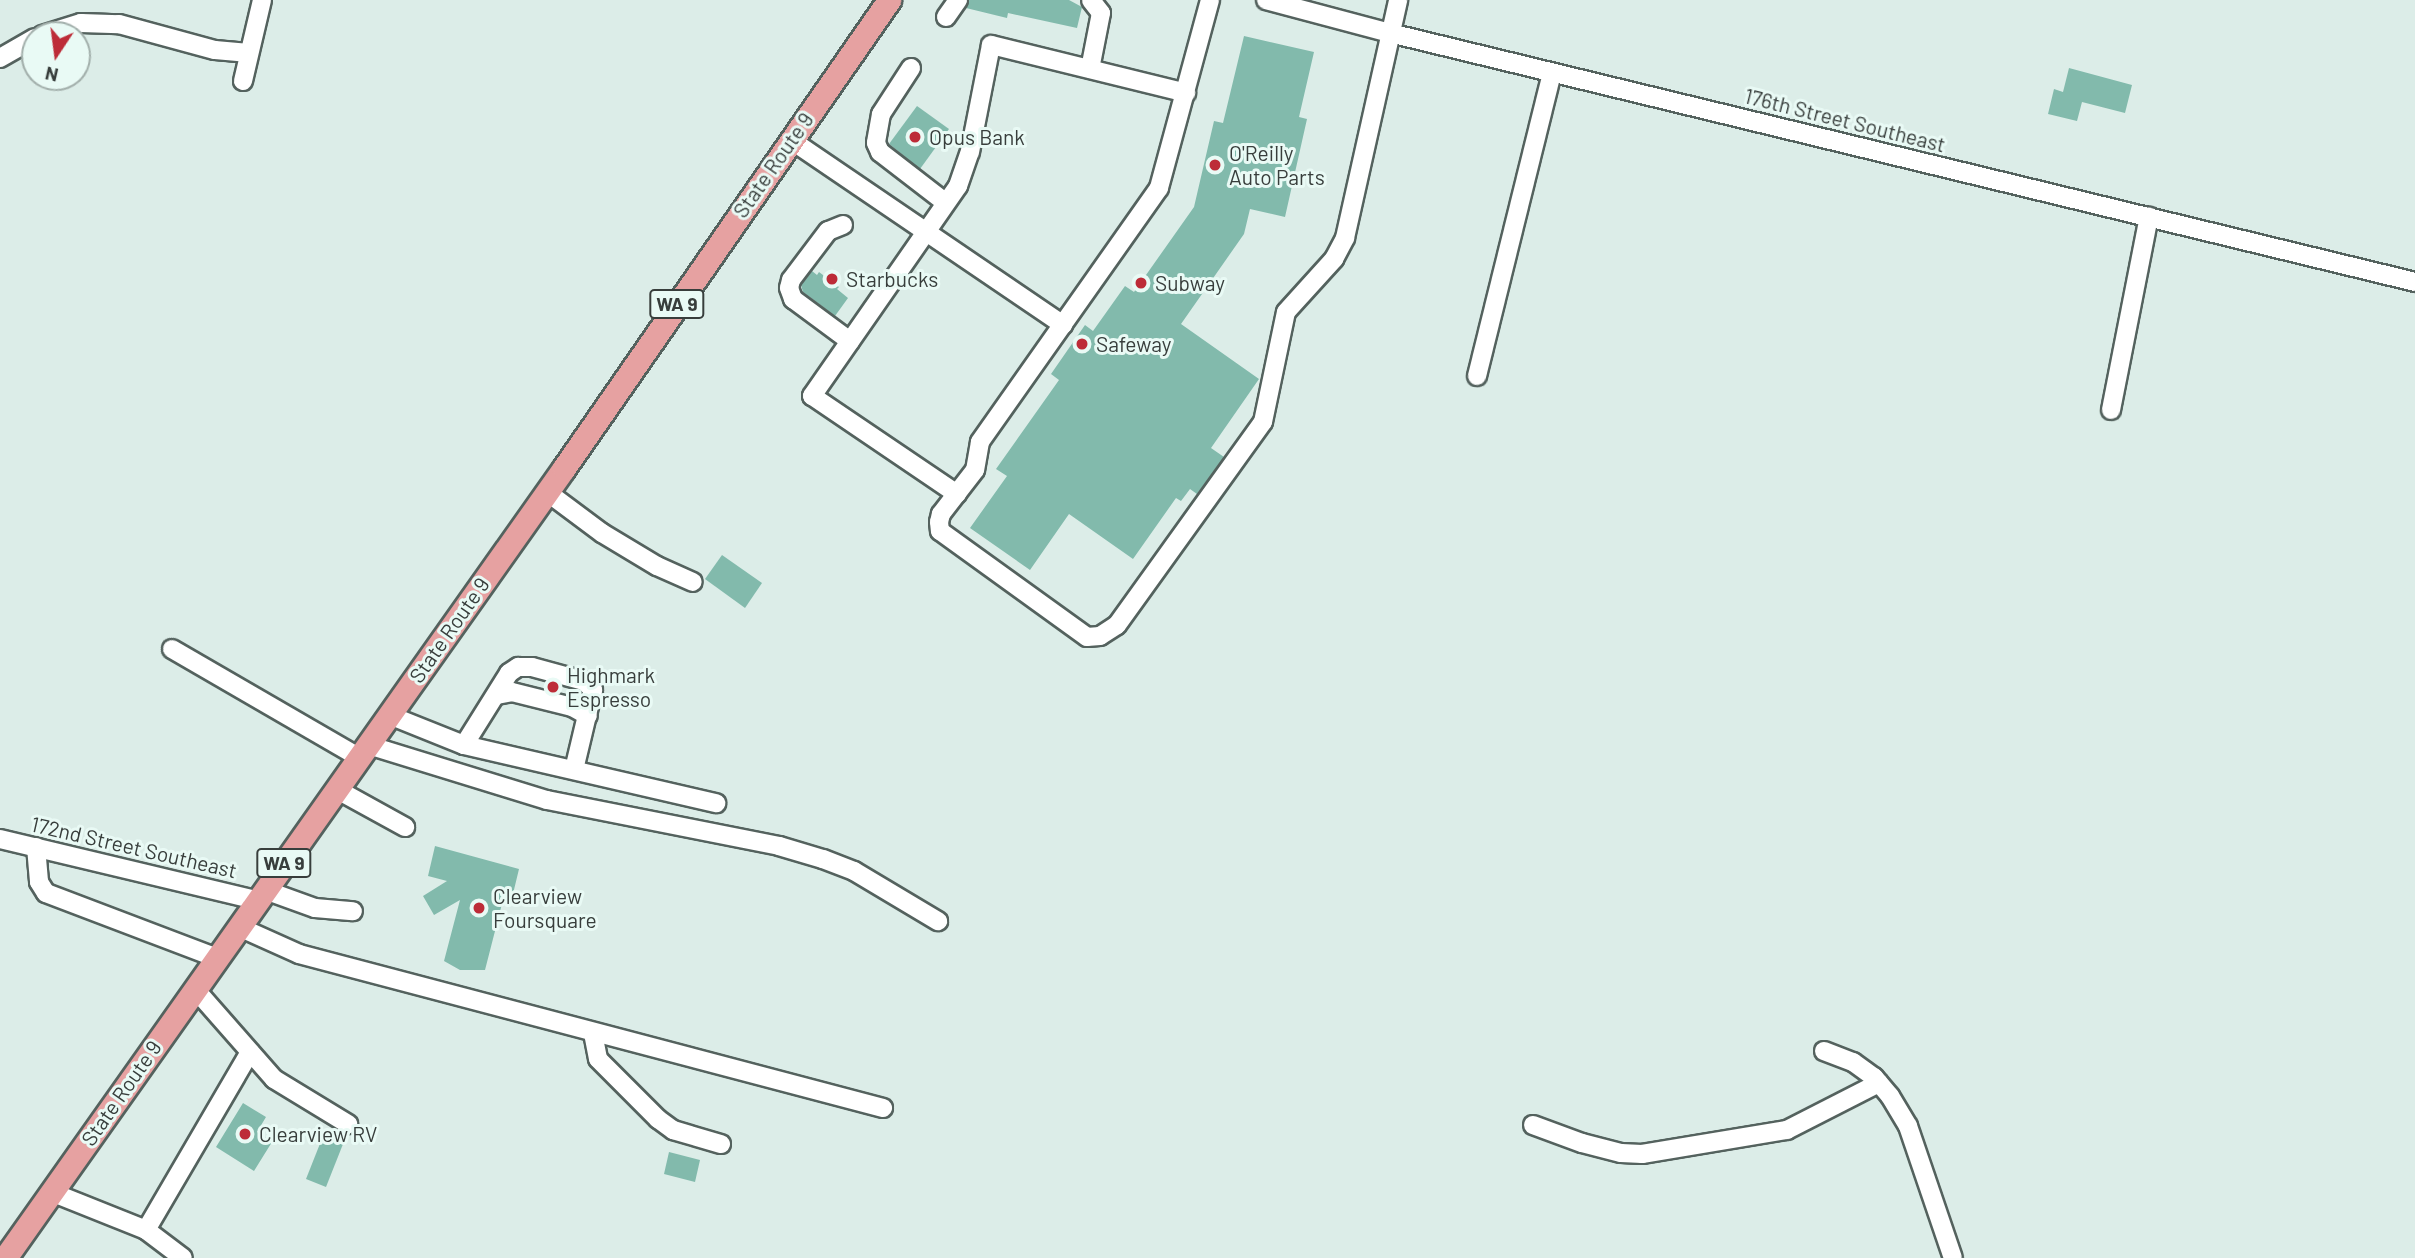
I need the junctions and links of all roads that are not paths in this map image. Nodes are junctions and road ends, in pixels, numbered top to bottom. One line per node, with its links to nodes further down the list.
1 (262, 0): 12 (street)
2 (889, 0): 19 (main road, State Route 9 / WA 9)
3 (958, 0): 8 (street)
4 (1091, 0): 15 (street)
5 (1210, 0): 18 (street)
6 (1266, 0): 10 (street, 176th Street Southeast)
7 (1398, 0): 10 (street)
8 (946, 17)
9 (91, 23): 12 (street)
10 (1390, 33): 16 (street, 176th Street Southeast); 30 (street)
11 (21, 46): 13 (street)
12 (250, 53): 17 (street)
13 (0, 58)
14 (911, 68): 20 (street)
15 (1090, 69): 18 (street); 20 (street)
16 (1552, 73): 21 (street, 176th Street Southeast); 27 (street)
17 (243, 81)
18 (1186, 93): 25 (street)
19 (791, 140): 23 (street); 29 (main road, State Route 9 / WA 9)
20 (945, 202): 23 (street)
21 (2149, 217): 24 (street, 176th Street Southeast); 28 (street)
22 (843, 225): 26 (street)
23 (925, 230): 25 (street); 26 (street)
24 (2415, 282)
25 (1063, 325): 30 (street)
26 (850, 341): 30 (street)
27 (1477, 376)
28 (2111, 410)
29 (547, 492): 31 (street); 34 (main road, State Route 9 / WA 9)
30 (957, 494)
31 (693, 582)
32 (172, 649): 37 (street)
33 (497, 695): 35 (street); 35 (street); 36 (street)
34 (388, 715): 36 (street); 37 (main road, State Route 9 / WA 9)
35 (588, 716): 38 (street)
36 (464, 745): 38 (street)
37 (363, 751): 39 (main road, State Route 9 / WA 9); 46 (street)
38 (573, 770): 40 (street)
39 (336, 789): 41 (street); 44 (main road, State Route 9 / WA 9)
40 (716, 803)
41 (405, 827)
42 (0, 839): 43 (street, 172nd Street Southeast)
43 (36, 847): 44 (street, 172nd Street Southeast); 48 (street)
44 (261, 895): 45 (street, 172nd Street Southeast); 47 (main road, State Route 9 / WA 9)
45 (353, 911)
46 (938, 921)
47 (239, 927): 48 (main road, State Route 9 / WA 9); 50 (street)
48 (216, 958): 49 (main road, State Route 9 / WA 9)
49 (195, 989): 52 (street); 58 (main road, State Route 9 / WA 9)
50 (593, 1033): 54 (street); 57 (street)
51 (1824, 1051): 53 (street)
52 (250, 1052): 55 (street); 59 (street)
53 (1879, 1083): 56 (street); 62 (street)
54 (883, 1108)
55 (348, 1124)
56 (1533, 1125)
57 (721, 1144)
58 (51, 1192): 59 (street); 60 (main road, State Route 9 / WA 9)
59 (146, 1230): 61 (street)
60 (5, 1258)
61 (183, 1258)
62 (1953, 1258)

